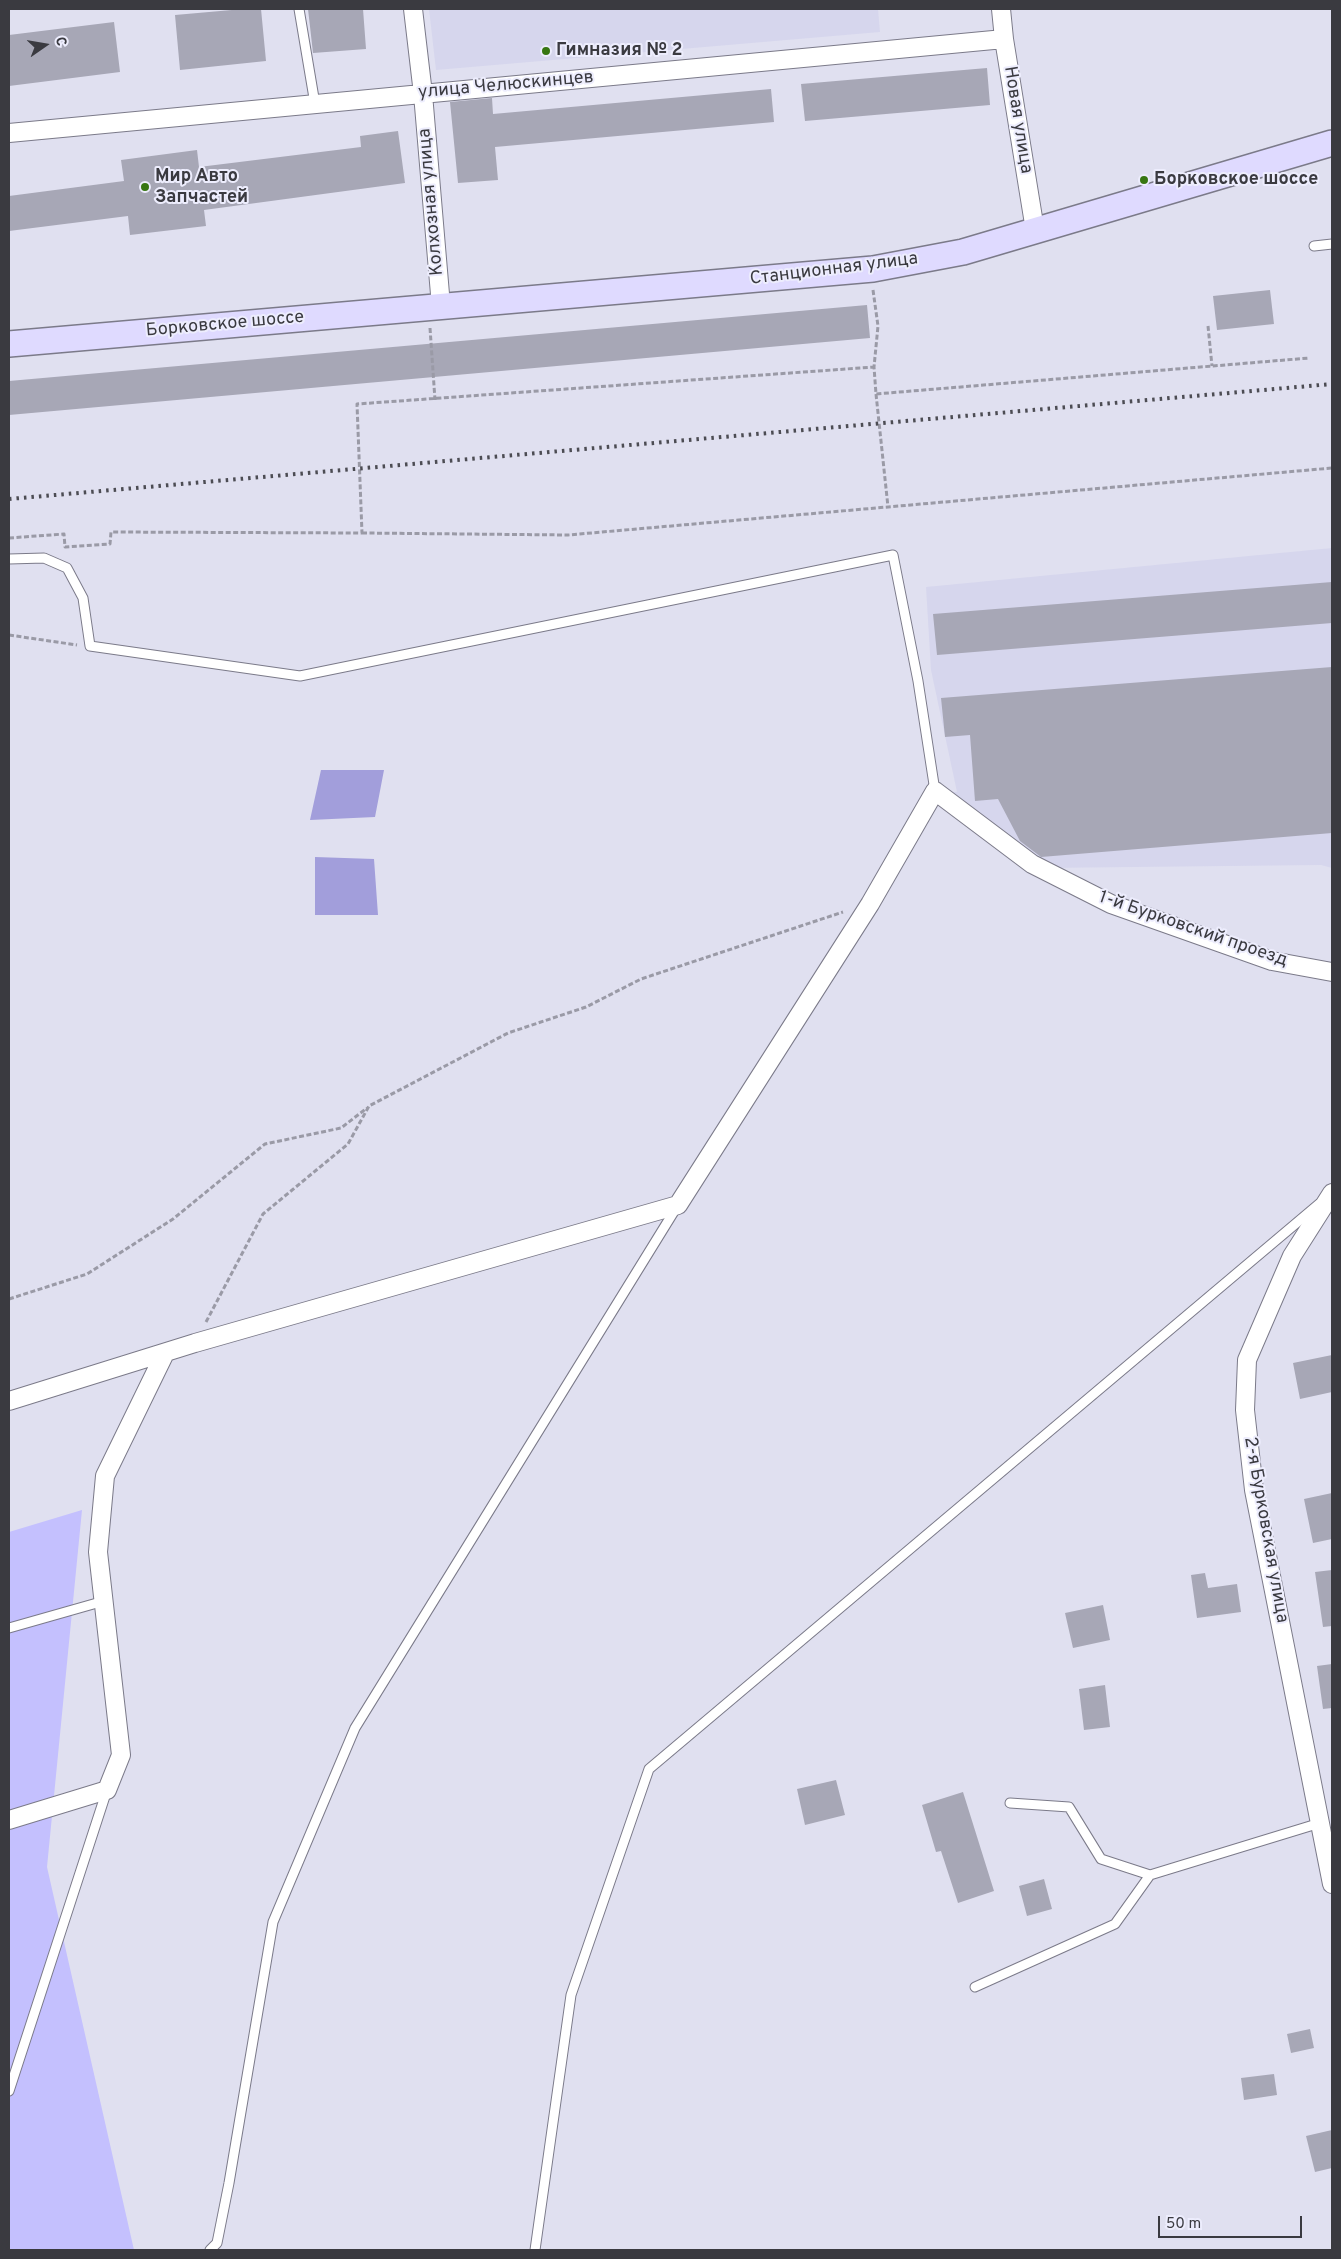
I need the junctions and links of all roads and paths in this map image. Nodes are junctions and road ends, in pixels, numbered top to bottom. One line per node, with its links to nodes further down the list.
1 (299, 9): 6 (lane)
2 (413, 9): 5 (street, Колхозная улица)
3 (1001, 9): 4 (street, Новая улица)
4 (1004, 39): 5 (street, улица Челюскинцев); 9 (street, Новая улица)
5 (423, 94): 6 (street, улица Челюскинцев); 13 (street, Колхозная улица)
6 (315, 104): 7 (street, улица Челюскинцев)
7 (9, 133)
8 (1332, 143): 9 (main road, Станционная улица)
9 (1036, 230): 12 (main road, Станционная улица)
10 (1332, 244): 11 (lane)
11 (1314, 246)
12 (871, 270): 13 (main road, Станционная улица); 18 (path)
13 (435, 307): 15 (main road, Борковское шоссе); 20 (path)
14 (1208, 326): 17 (path)
15 (9, 344)
16 (1310, 358): 17 (path)
17 (1212, 366): 19 (path)
18 (874, 367): 19 (path); 20 (path)
19 (876, 394): 22 (path)
20 (435, 400): 23 (path)
21 (1332, 468): 22 (path)
22 (888, 507): 23 (path)
23 (362, 533): 24 (path)
24 (9, 538)
25 (9, 559): 27 (lane)
26 (9, 635): 27 (path)
27 (90, 646): 28 (lane)
28 (934, 792): 29 (street); 30 (street, 1-й Бурковский проезд)
29 (870, 904): 31 (path); 33 (street)
30 (1332, 972)
31 (369, 1106): 34 (path); 35 (path)
32 (1332, 1193): 43 (street, 2-я Бурковская улица); 50 (lane)
33 (678, 1205): 35 (street); 48 (lane)
34 (9, 1298)
35 (195, 1344): 36 (street)
36 (165, 1353): 37 (street); 38 (street)
37 (9, 1401)
38 (104, 1601): 39 (lane); 40 (street)
39 (9, 1628)
40 (108, 1790): 42 (street); 47 (lane)
41 (1010, 1803): 44 (lane)
42 (9, 1820)
43 (1320, 1823): 44 (lane); 45 (street, 2-я Бурковская улица)
44 (1150, 1875): 46 (lane)
45 (1332, 1884)
46 (975, 1987)
47 (9, 2091)
48 (217, 2246): 49 (lane)
49 (210, 2250)
50 (535, 2250)

